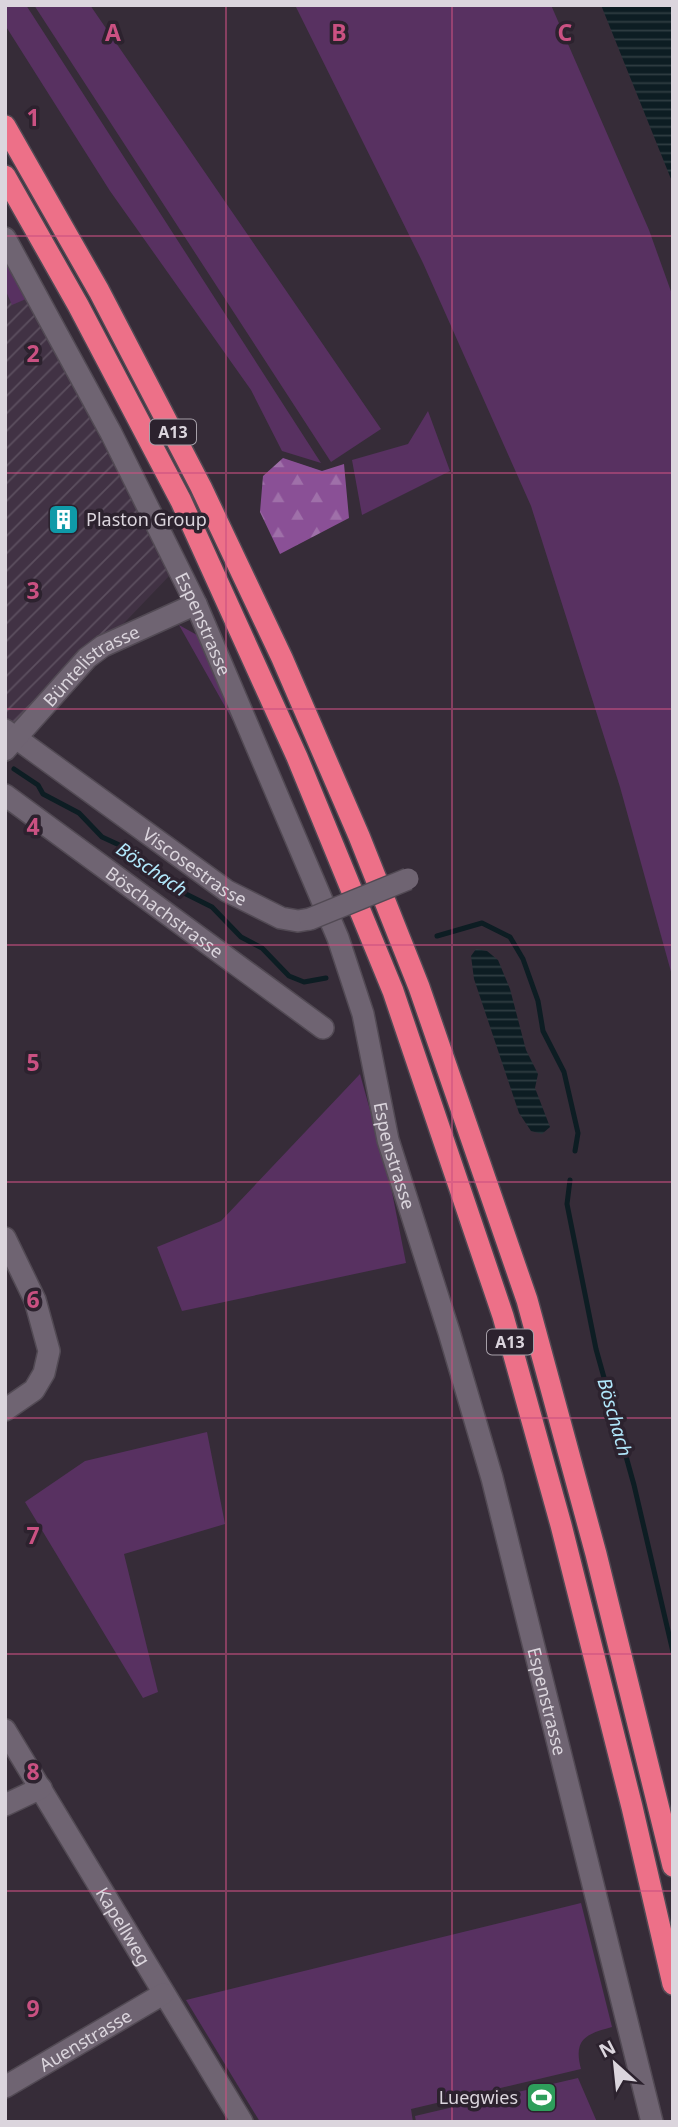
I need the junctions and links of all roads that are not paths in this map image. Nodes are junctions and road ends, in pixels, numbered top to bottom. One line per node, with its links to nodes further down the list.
1 (5, 126): 14 (highway, A13)
2 (5, 176): 15 (highway, A13)
3 (5, 237): 4 (street, Espenstrasse)
4 (196, 604): 5 (street, Büntelistrasse); 19 (street, Espenstrasse)
5 (8, 739): 7 (street, Viscosestrasse, bridge)
6 (5, 795): 8 (street, Böschachstrasse)
7 (408, 879)
8 (323, 1028)
9 (5, 1238): 10 (street)
10 (5, 1410)
11 (5, 1730): 12 (street, Kapellweg)
12 (41, 1788): 13 (street); 16 (street, Kapellweg)
13 (5, 1805)
14 (673, 1866)
15 (673, 1984)
16 (163, 1994): 17 (street, Auenstrasse); 18 (street, Kapellweg)
17 (5, 2087)
18 (242, 2122)
19 (652, 2122)

